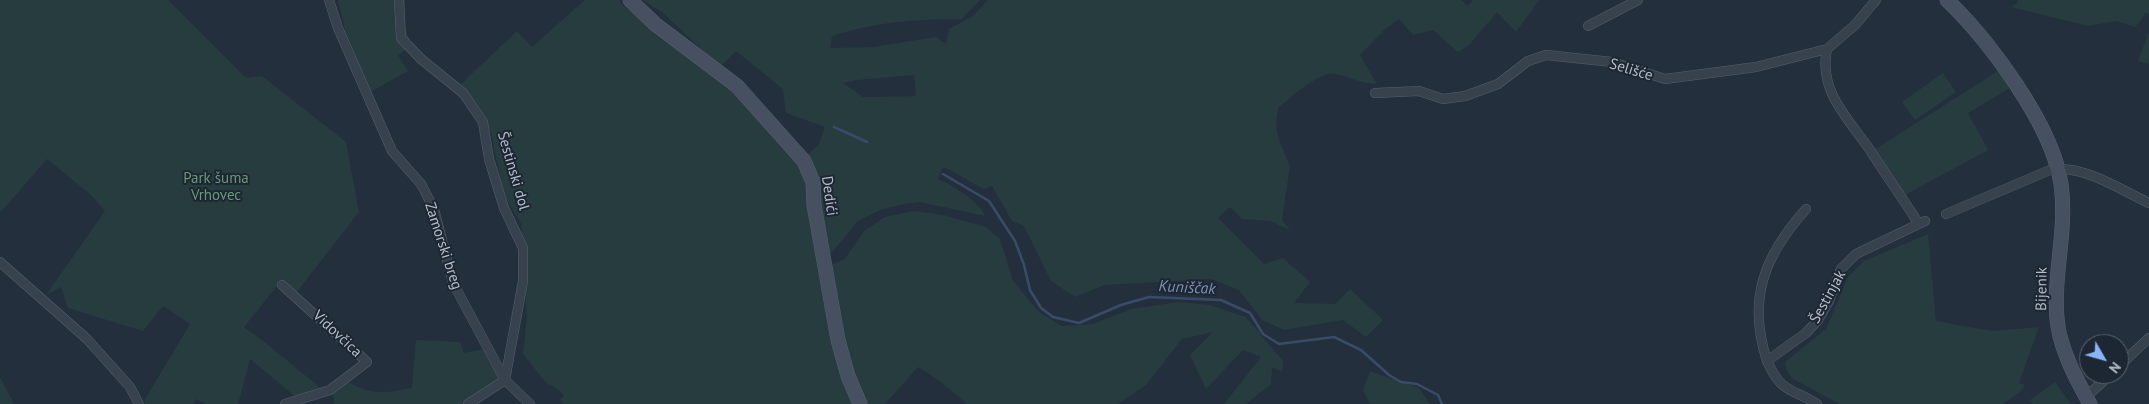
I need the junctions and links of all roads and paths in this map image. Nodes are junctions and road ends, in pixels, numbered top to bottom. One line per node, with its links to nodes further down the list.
1 (329, 0): 19 (street, Zamorski breg)
2 (399, 0): 19 (street, Šestinski dol)
3 (630, 0): 26 (street, Dedići)
4 (1638, 0): 7 (street)
5 (1876, 0): 8 (street, Selišće)
6 (1947, 0): 10 (street, Bijenik)
7 (1588, 26)
8 (1827, 49): 9 (street, Selišće); 18 (street, Šestinjak)
9 (1375, 93)
10 (2058, 168): 11 (street); 13 (street); 21 (street, Bijenik)
11 (2149, 203)
12 (1806, 209): 18 (street)
13 (1946, 214)
14 (0, 262): 22 (street)
15 (282, 285): 23 (street, Vidovčica)
16 (2149, 338): 17 (street)
17 (2129, 357)
18 (1767, 361): 27 (street)
19 (504, 380): 24 (street); 25 (street, Zamorski breg)
20 (2102, 384): 21 (street)
21 (2088, 400)
22 (139, 404)
23 (285, 404)
24 (468, 404)
25 (530, 404)
26 (860, 404)
27 (1817, 404)

